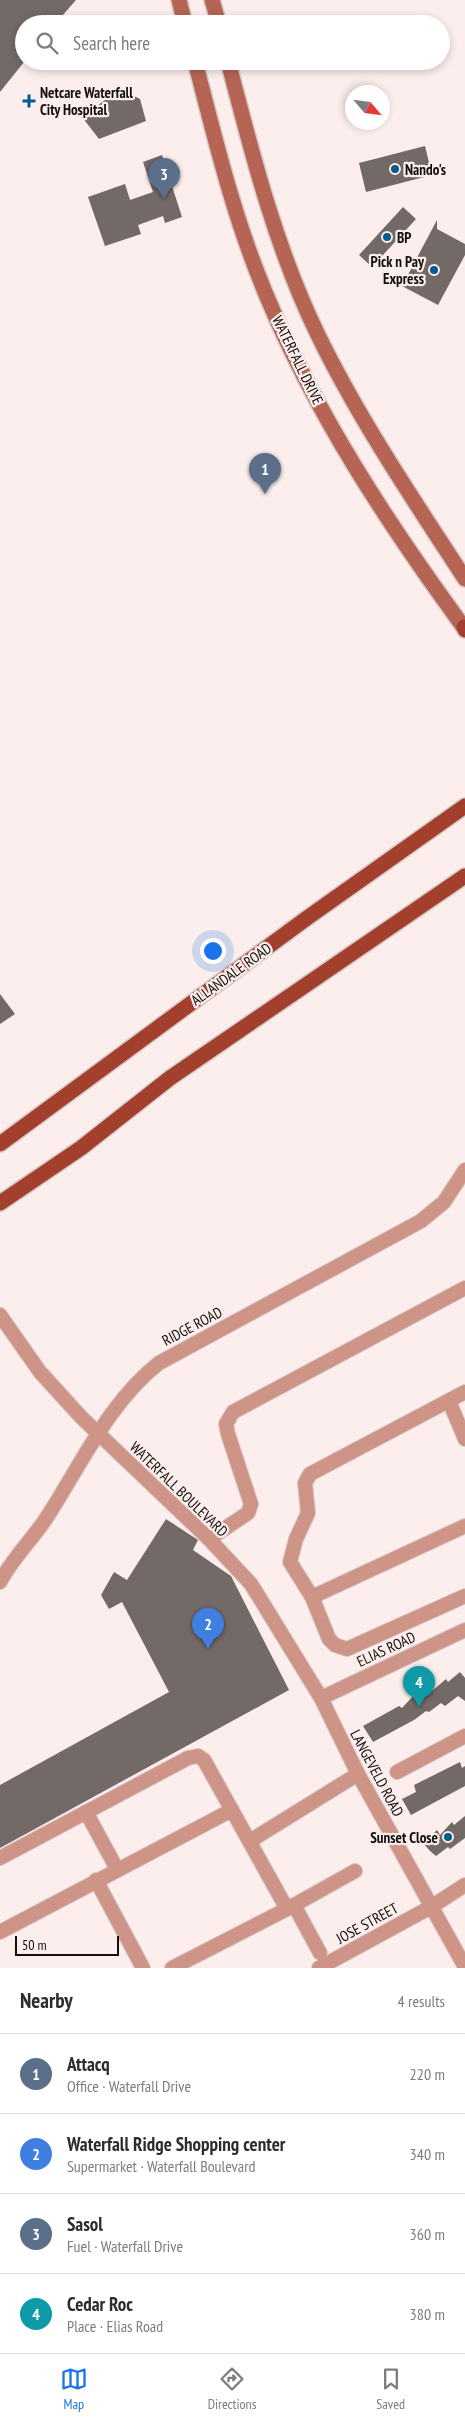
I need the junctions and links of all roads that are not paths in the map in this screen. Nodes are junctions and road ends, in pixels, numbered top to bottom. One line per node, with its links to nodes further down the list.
1 (179, 0): 3 (main road)
2 (212, 0): 4 (main road)
3 (183, 15)
4 (216, 15)
5 (197, 70): 8 (main road, WATERFALL DRIVE)
6 (230, 70): 7 (main road, WATERFALL DRIVE)
7 (465, 579)
8 (465, 629)
9 (464, 807): 11 (main road, ALLANDALE ROAD)
10 (465, 876): 13 (main road)
11 (0, 1144)
12 (465, 1170): 18 (street, RIDGE ROAD)
13 (2, 1204)
14 (465, 1288): 21 (street)
15 (0, 1315): 18 (street, WATERFALL BOULEVARD)
16 (465, 1392): 17 (street)
17 (449, 1401): 19 (street); 24 (street)
18 (99, 1435): 21 (street, WATERFALL BOULEVARD); 22 (street, RIDGE ROAD)
19 (465, 1439)
20 (465, 1526): 24 (street)
21 (209, 1540): 26 (street, WATERFALL BOULEVARD)
22 (0, 1582)
23 (465, 1596): 24 (street)
24 (312, 1598)
25 (465, 1630): 26 (street, ELIAS ROAD)
26 (320, 1698): 29 (street, LANGEVELD ROAD)
27 (465, 1736): 28 (street)
28 (397, 1772)
29 (358, 1774): 32 (street); 39 (street, LANGEVELD ROAD)
30 (232, 1810): 31 (street); 32 (street); 34 (street)
31 (86, 1812): 33 (street); 34 (street)
32 (250, 1841): 38 (street)
33 (0, 1858)
34 (117, 1869): 36 (street)
35 (355, 1871): 38 (street)
36 (96, 1880): 40 (street); 44 (street)
37 (465, 1885): 39 (street, JOSE STREET)
38 (291, 1907): 41 (street); 42 (street)
39 (431, 1907): 43 (street, LANGEVELD ROAD); 45 (street, JOSE STREET)
40 (0, 1932)
41 (320, 1953)
42 (179, 1966)
43 (465, 1967)
44 (143, 1968)
45 (319, 1968)

